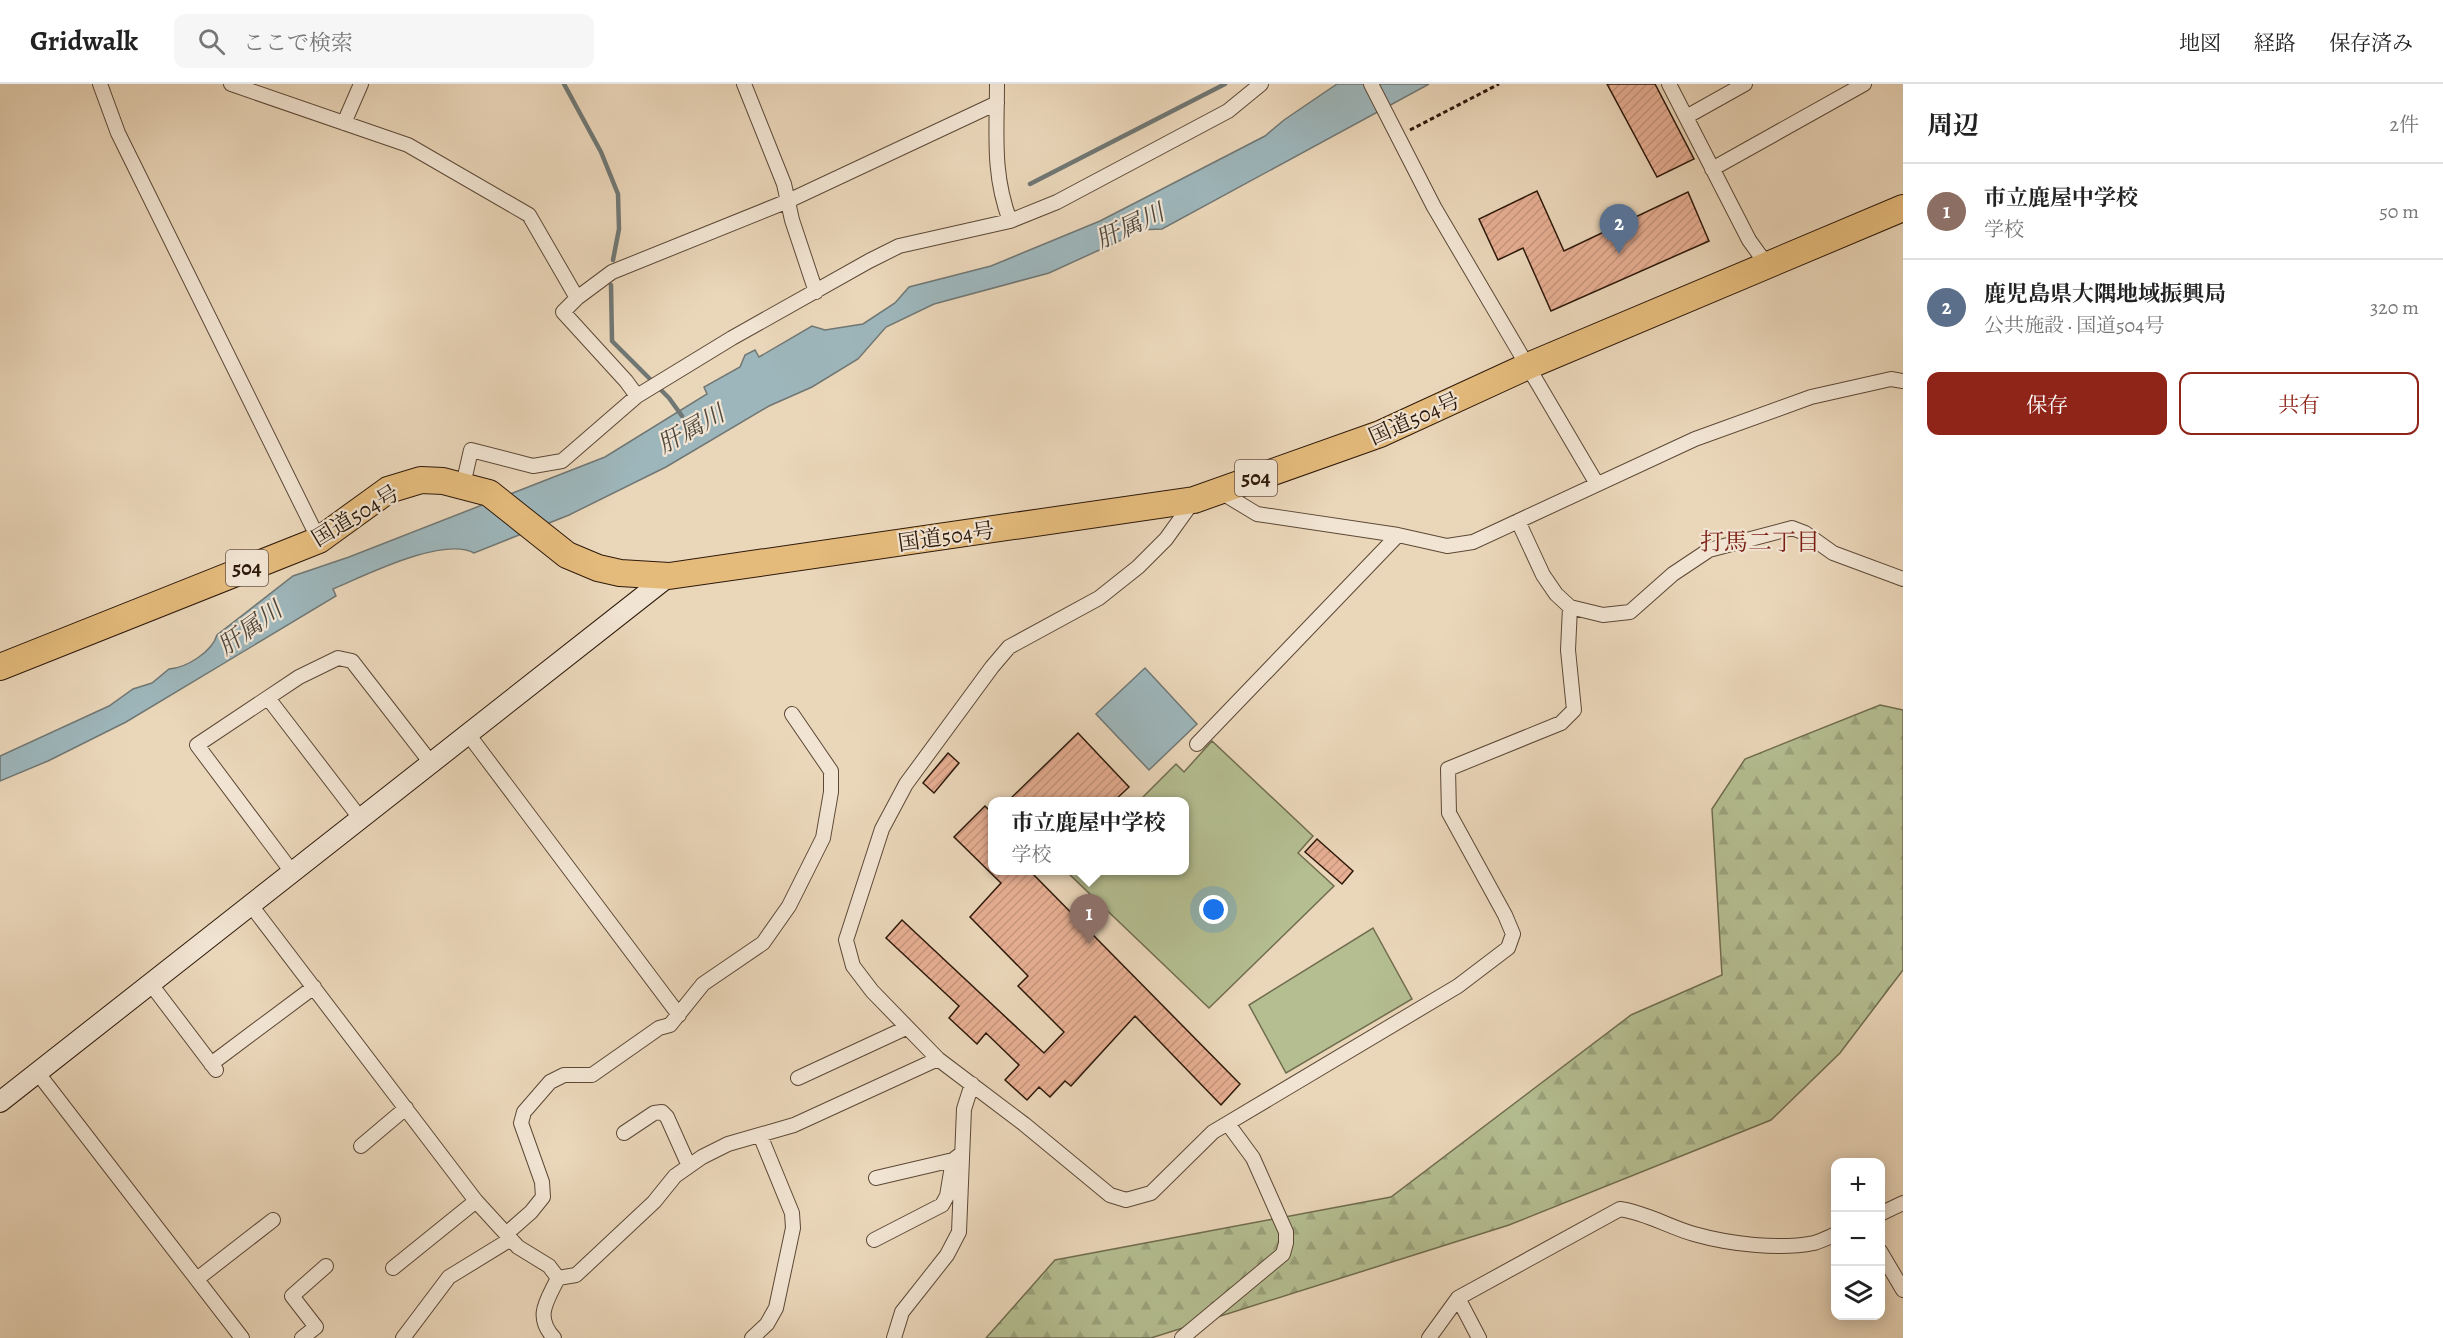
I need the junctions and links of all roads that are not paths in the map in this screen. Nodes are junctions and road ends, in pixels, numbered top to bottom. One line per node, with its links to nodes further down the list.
1 (100, 84): 30 (street)
2 (231, 84): 13 (street)
3 (361, 84): 13 (street)
4 (744, 84): 15 (street)
5 (997, 84): 11 (street)
6 (1261, 84): 17 (street)
7 (1371, 84): 21 (street)
8 (1669, 84): 12 (street)
9 (1745, 84): 12 (street)
10 (1864, 84): 14 (street)
11 (997, 103): 15 (street); 17 (street)
12 (1686, 117): 14 (street)
13 (344, 123): 20 (street)
14 (1712, 169): 18 (street)
15 (788, 201): 19 (street); 20 (street)
16 (1903, 208): 18 (highway, 国道504号 / 504)
17 (1010, 220): 19 (street)
18 (1767, 265): 21 (highway, 国道504号 / 504)
19 (816, 292): 23 (street)
20 (578, 298): 23 (street)
21 (1527, 366): 24 (street); 26 (highway, 国道504号 / 504)
22 (1903, 381): 24 (street)
23 (637, 396): 25 (street)
24 (1597, 484): 28 (street)
25 (463, 485): 30 (highway, 国道504号 / 504); 31 (highway, 国道504号 / 504)
26 (1219, 491): 27 (highway, 国道504号 / 504); 29 (street)
27 (1194, 500): 31 (highway, 国道504号 / 504); 46 (street)
28 (1518, 521): 29 (street); 33 (street)
29 (1398, 535): 38 (street)
30 (319, 540): 34 (highway, 国道504号 / 504)
31 (669, 576): 37 (street)
32 (1903, 579): 33 (street)
33 (1570, 607): 53 (street)
34 (0, 667)
35 (268, 698): 39 (street); 40 (street); 41 (street)
36 (792, 714): 45 (street)
37 (468, 734): 39 (street); 45 (street)
38 (1197, 744)
39 (431, 763): 40 (street)
40 (360, 818): 41 (street)
41 (292, 872): 42 (street)
42 (250, 904): 43 (street); 44 (street)
43 (150, 983): 44 (street); 48 (street)
44 (314, 987): 52 (street)
45 (679, 1015): 65 (street)
46 (906, 1028): 47 (street); 49 (street)
47 (938, 1059): 50 (street); 55 (street)
48 (37, 1072): 51 (street); 71 (street)
49 (798, 1078)
50 (972, 1084): 53 (street); 57 (street)
51 (0, 1102)
52 (406, 1108): 56 (street); 60 (street)
53 (1228, 1124): 80 (street)
54 (624, 1133): 58 (street)
55 (760, 1135): 58 (street); 78 (street)
56 (361, 1146)
57 (958, 1157): 59 (street); 66 (street); 79 (street)
58 (689, 1166): 70 (street)
59 (876, 1178)
60 (476, 1201): 65 (street); 69 (street)
61 (1903, 1203): 62 (street)
62 (1885, 1212)
63 (273, 1220): 71 (street)
64 (1831, 1236): 73 (street)
65 (508, 1237): 70 (street); 76 (street)
66 (874, 1240)
67 (1885, 1258): 72 (street)
68 (326, 1266): 75 (street)
69 (393, 1269)
70 (558, 1278): 77 (street)
71 (197, 1279): 74 (street)
72 (1903, 1290)
73 (1458, 1298): 81 (street); 82 (street)
74 (242, 1338)
75 (302, 1338)
76 (403, 1338)
77 (554, 1338)
78 (752, 1338)
79 (894, 1338)
80 (1182, 1338)
81 (1429, 1338)
82 (1479, 1338)

